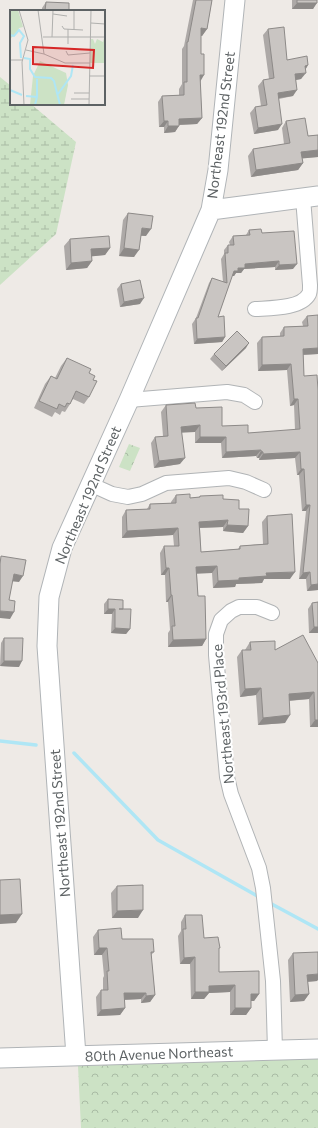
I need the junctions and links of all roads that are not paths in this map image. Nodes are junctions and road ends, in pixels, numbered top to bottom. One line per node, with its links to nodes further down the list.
1 (235, 0): 3 (street, Northeast 192nd Street)
2 (311, 197): 3 (street); 4 (street)
3 (211, 210): 5 (street, Northeast 192nd Street)
4 (255, 309)
5 (129, 400): 6 (street); 7 (street, Northeast 192nd Street)
6 (255, 402)
7 (90, 484): 8 (street); 12 (street, Northeast 192nd Street)
8 (264, 490)
9 (272, 613): 11 (street, Northeast 193rd Place)
10 (318, 1049): 11 (street, 80th Avenue Northeast)
11 (275, 1050): 12 (street, 80th Avenue Northeast)
12 (76, 1056): 13 (street, 80th Avenue Northeast)
13 (0, 1058)

